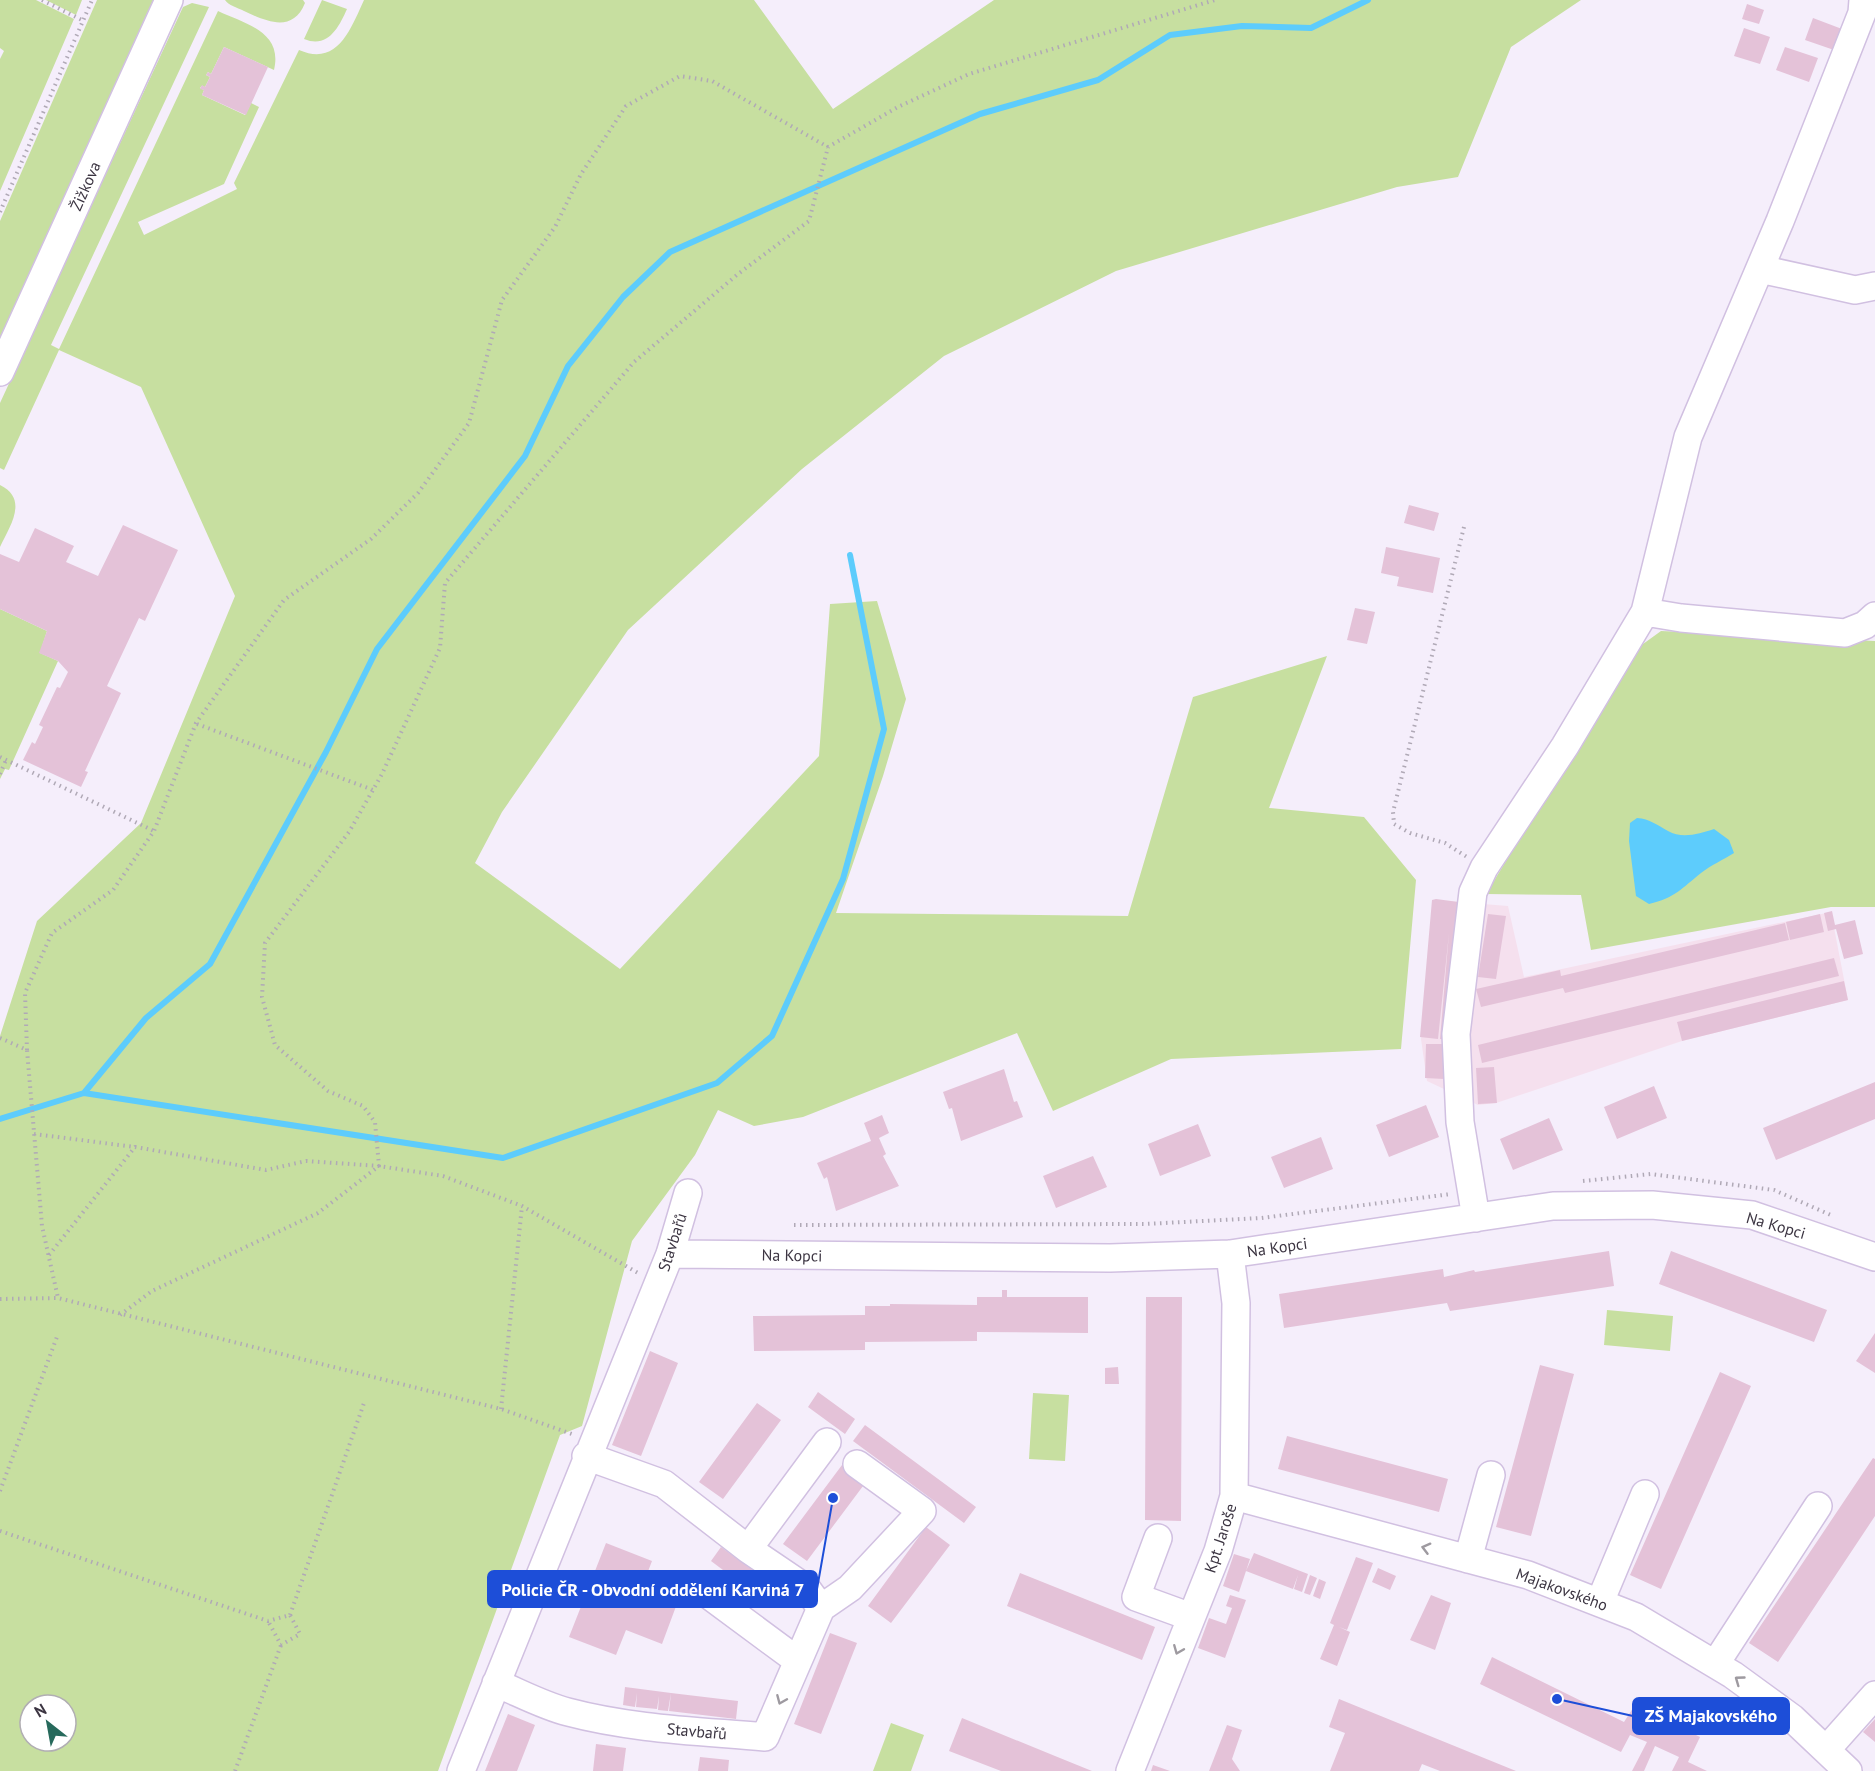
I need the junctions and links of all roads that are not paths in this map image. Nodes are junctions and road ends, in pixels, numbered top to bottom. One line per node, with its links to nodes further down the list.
1 (169, 0): 5 (street, Žižkova)
2 (1863, 0): 3 (street)
3 (1760, 268): 4 (street); 6 (street)
4 (1875, 286)
5 (0, 372)
6 (1645, 612): 7 (street); 9 (street)
7 (1875, 615)
8 (688, 1194): 10 (street, Stavbařů)
9 (1474, 1205): 11 (street, Na Kopci); 12 (street, Na Kopci)
10 (670, 1254): 11 (street, Na Kopci); 14 (street, Stavbařů)
11 (1230, 1254): 18 (street, Kpt. Jaroše)
12 (1875, 1257)
13 (827, 1442): 21 (street)
14 (589, 1448): 21 (street); 29 (street, Stavbařů)
15 (857, 1464): 25 (street)
16 (1491, 1475): 22 (street)
17 (1645, 1494): 24 (street)
18 (1234, 1496): 22 (street, Majakovského, one-way to 18); 26 (street, Kpt. Jaroše)
19 (1818, 1506): 28 (street)
20 (1158, 1538): 26 (street)
21 (748, 1549): 25 (street)
22 (1468, 1559): 24 (street, Majakovského)
23 (710, 1596): 27 (street)
24 (1600, 1602): 28 (street, Majakovského)
25 (821, 1608): 27 (street, Stavbařů)
26 (1191, 1617): 33 (street, Kpt. Jaroše, one-way to 33)
27 (798, 1661): 29 (street, Stavbařů, one-way to 29)
28 (1716, 1663): 31 (street, Majakovského, one-way to 28)
29 (496, 1683): 32 (street, Stavbařů)
30 (1875, 1695): 31 (street)
31 (1826, 1750): 34 (street, Majakovského)
32 (461, 1771)
33 (1130, 1771)
34 (1848, 1771)

